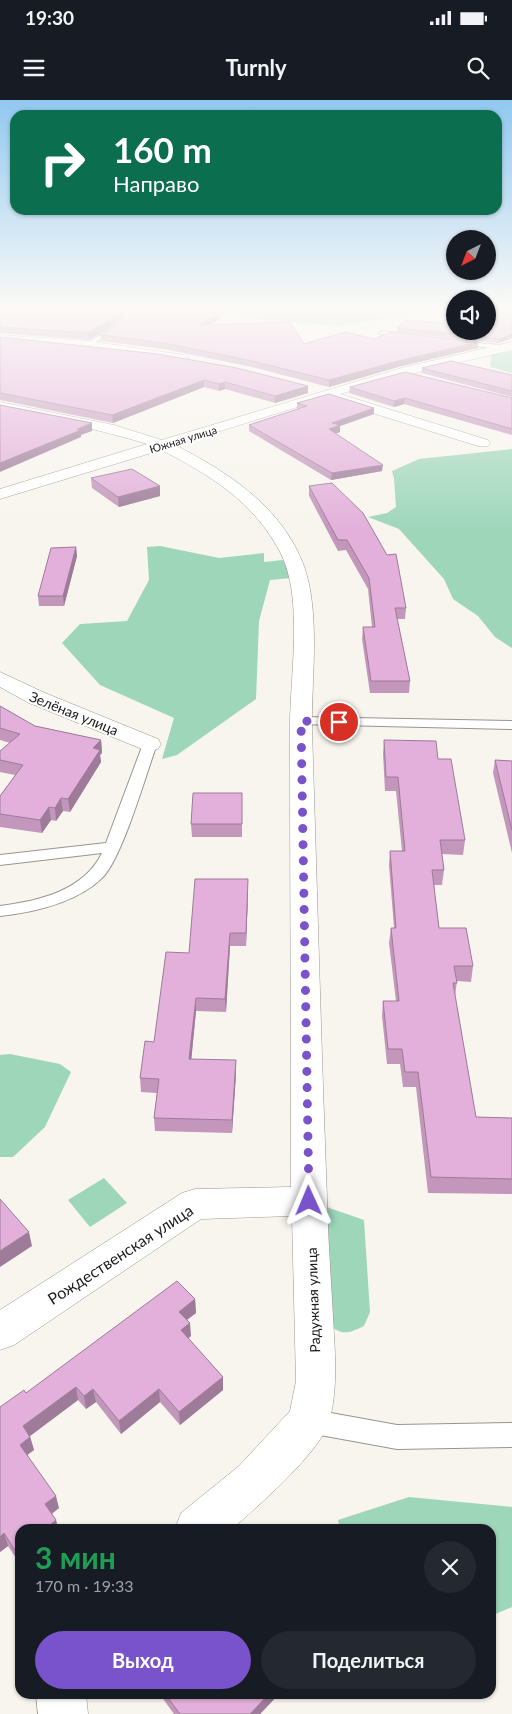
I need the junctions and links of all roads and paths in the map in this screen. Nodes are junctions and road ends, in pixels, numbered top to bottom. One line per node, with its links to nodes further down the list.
1 (366, 382): 3 (street, Южная улица)
2 (301, 386): 3 (street)
3 (326, 394): 5 (street); 6 (street, Южная улица)
4 (0, 406): 6 (street, Радужная улица)
5 (483, 443)
6 (163, 445): 7 (street, Южная улица); 9 (street, Радужная улица)
7 (0, 494)
8 (0, 678): 11 (street, Зелёная улица)
9 (301, 721): 10 (lane); 15 (street, Радужная улица)
10 (512, 725)
11 (150, 744): 12 (lane)
12 (112, 847): 13 (lane); 14 (lane)
13 (0, 860)
14 (0, 911)
15 (309, 1201): 16 (street, Рождественская улица); 17 (street, Радужная улица)
16 (0, 1332)
17 (309, 1422): 18 (lane); 19 (street)
18 (512, 1435)
19 (203, 1524)
20 (62, 1699): 21 (street)
21 (63, 1714)

